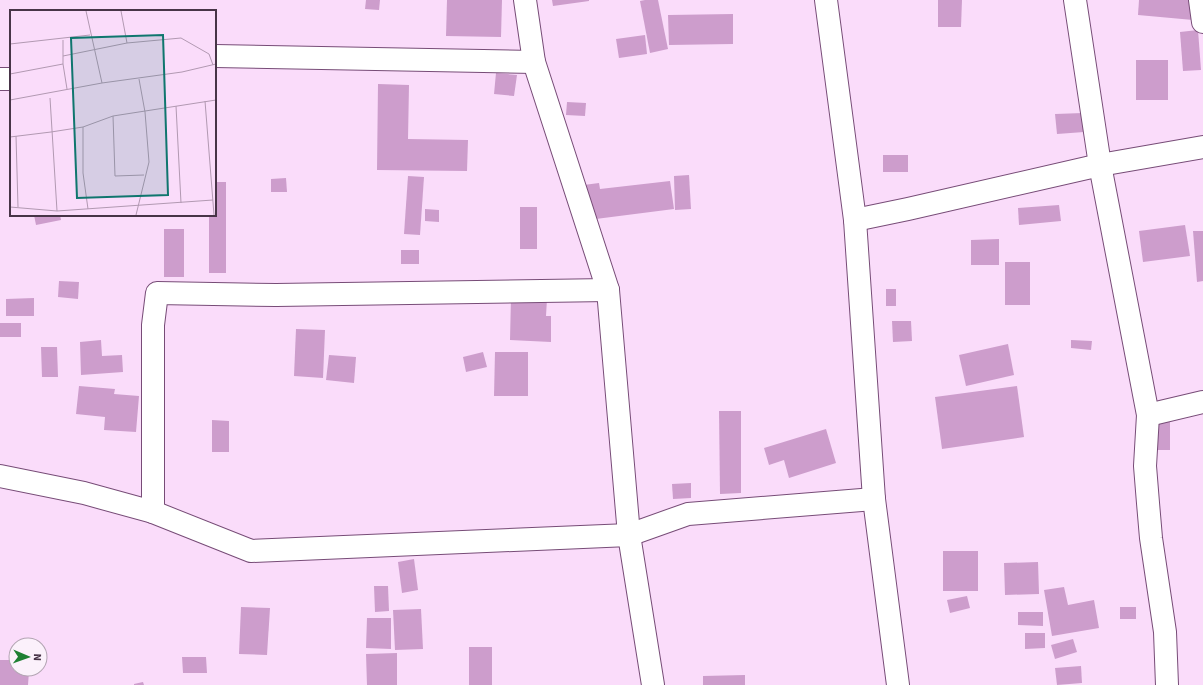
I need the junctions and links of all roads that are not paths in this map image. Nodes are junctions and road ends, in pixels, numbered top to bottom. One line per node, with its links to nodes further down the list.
1 (525, 0): 7 (street)
2 (826, 0): 10 (street)
3 (1075, 0): 9 (street)
4 (1200, 0): 5 (street)
5 (1203, 22)
6 (216, 56): 7 (street)
7 (534, 62): 11 (street)
8 (1203, 147): 9 (street)
9 (1100, 164): 10 (street); 13 (street)
10 (855, 220): 15 (street)
11 (608, 290): 16 (street); 17 (street)
12 (1203, 402): 13 (street)
13 (1148, 416): 20 (street)
14 (0, 476): 16 (street)
15 (874, 499): 17 (street); 19 (street)
16 (153, 512): 17 (street)
17 (629, 535): 18 (street)
18 (653, 685)
19 (898, 685)
20 (1167, 685)

